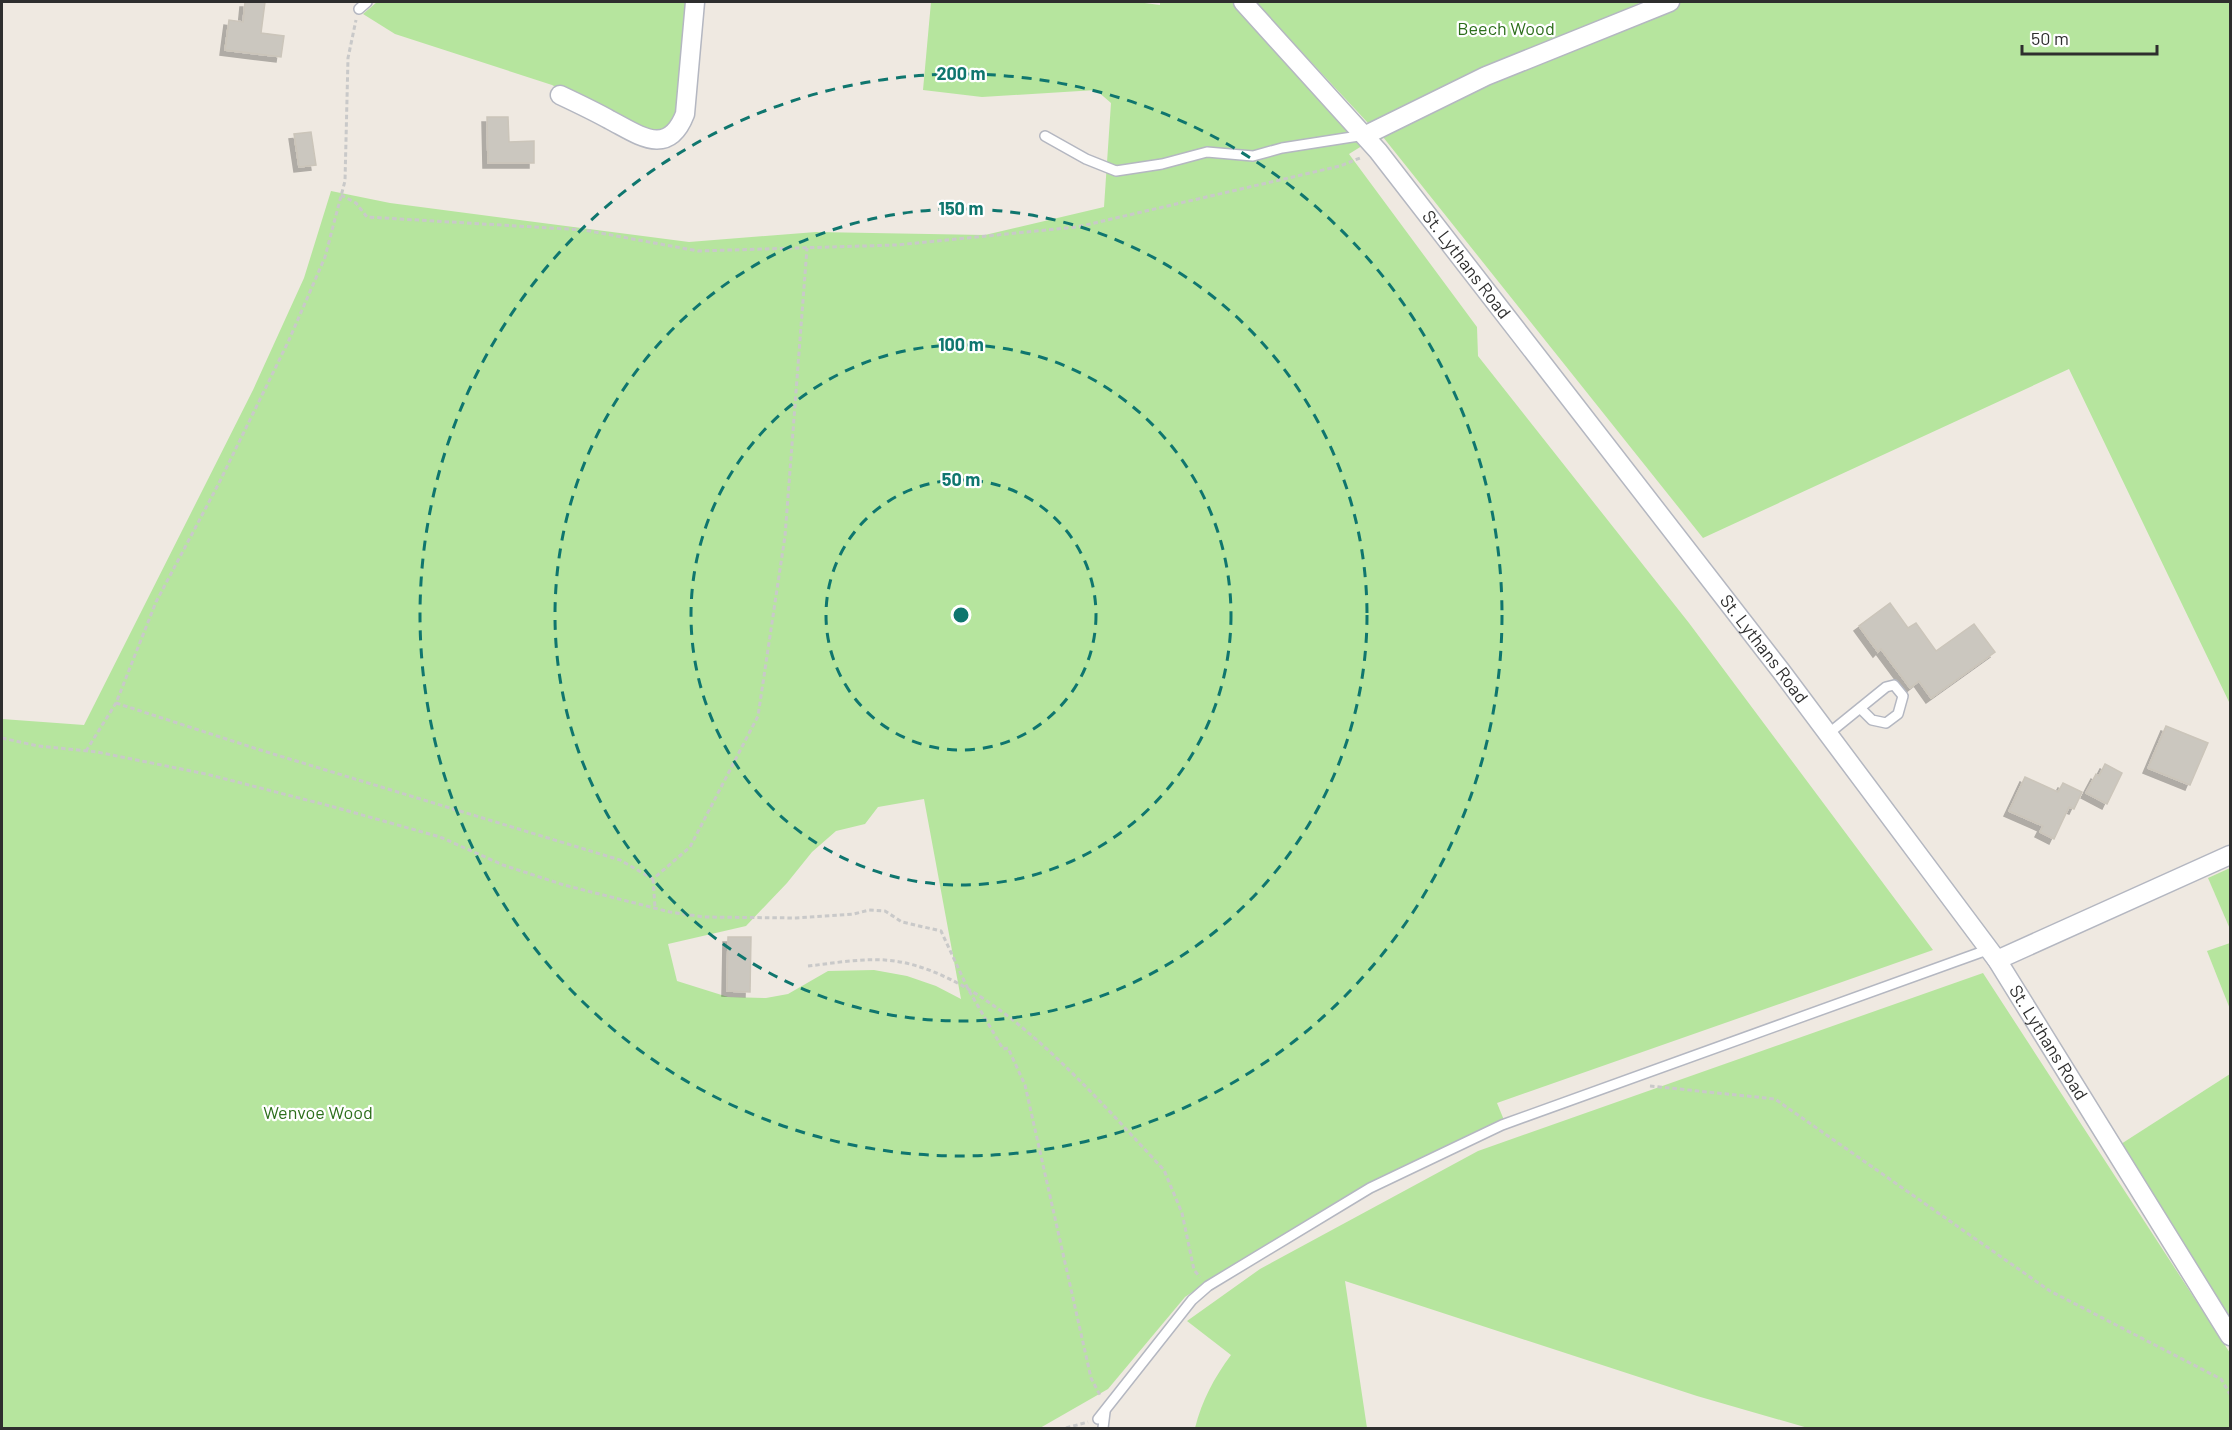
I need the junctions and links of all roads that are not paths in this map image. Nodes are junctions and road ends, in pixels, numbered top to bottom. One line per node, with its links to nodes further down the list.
1 (367, 2): 5 (lane)
2 (695, 2): 6 (street)
3 (1243, 2): 7 (street, St. Lythans Road)
4 (1670, 2): 7 (street)
5 (359, 9)
6 (560, 95)
7 (1366, 135): 8 (lane); 10 (street, St. Lythans Road)
8 (1045, 136)
9 (1860, 708): 9 (lane); 10 (lane)
10 (1828, 734): 12 (street, St. Lythans Road)
11 (2230, 855): 12 (street)
12 (1992, 955): 13 (street, St. Lythans Road); 14 (lane)
13 (2230, 1336)
14 (1100, 1424)

